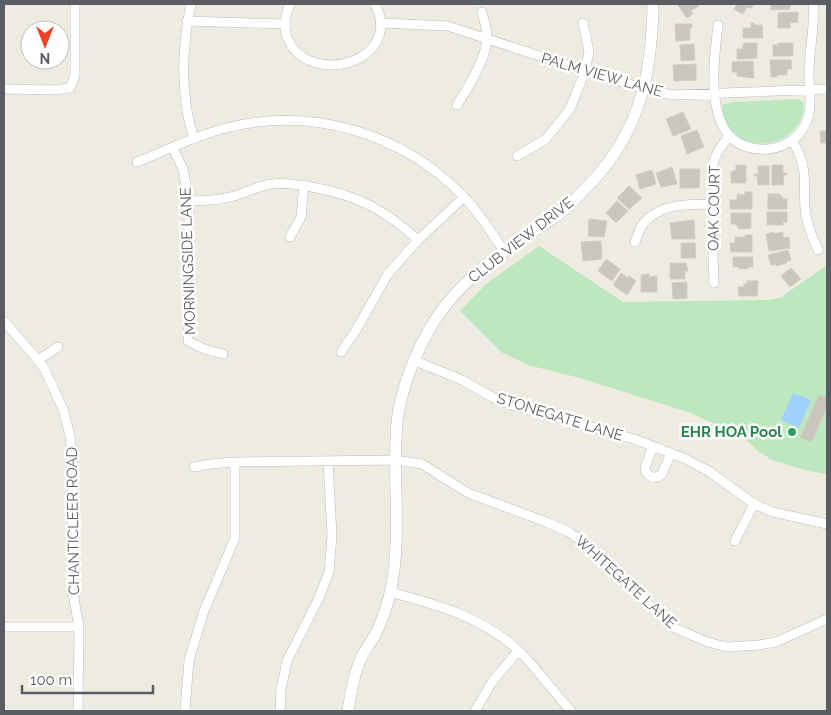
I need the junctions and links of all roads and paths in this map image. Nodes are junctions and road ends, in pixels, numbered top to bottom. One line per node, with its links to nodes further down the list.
1 (75, 4): 16 (street)
2 (191, 4): 8 (street)
3 (290, 4): 11 (street)
4 (375, 4): 9 (street)
5 (653, 4): 15 (street, CLUB VIEW DRIVE)
6 (813, 4): 18 (street)
7 (482, 12): 13 (street)
8 (187, 21): 11 (street); 22 (street)
9 (382, 23): 11 (street); 13 (street, PALM VIEW LANE)
10 (583, 23): 14 (street)
11 (284, 24)
12 (718, 25): 19 (street)
13 (487, 39): 14 (street, PALM VIEW LANE); 20 (street)
14 (585, 71): 15 (street, PALM VIEW LANE); 25 (street)
15 (644, 88): 19 (street, PALM VIEW LANE); 35 (street, CLUB VIEW DRIVE)
16 (4, 89)
17 (827, 89): 18 (street, PALM VIEW LANE)
18 (810, 90): 19 (street, PALM VIEW LANE); 23 (street)
19 (715, 94): 21 (street)
20 (457, 105)
21 (729, 136): 23 (street); 30 (street, OAK COURT)
22 (194, 139): 24 (street); 28 (street)
23 (792, 140): 34 (street)
24 (173, 148): 26 (street); 29 (street, MORNINGSIDE LANE)
25 (517, 156)
26 (137, 162)
27 (304, 185): 29 (street); 31 (street); 32 (street)
28 (464, 197): 32 (street); 35 (street)
29 (189, 201): 40 (street, MORNINGSIDE LANE)
30 (714, 204): 33 (street); 36 (street, OAK COURT)
31 (290, 237)
32 (418, 240): 39 (street)
33 (635, 242)
34 (818, 250)
35 (504, 251): 42 (street, CLUB VIEW DRIVE)
36 (714, 283)
37 (4, 321): 41 (street, CHANTICLEER ROAD)
38 (58, 347): 41 (street)
39 (341, 352)
40 (224, 354)
41 (38, 360): 54 (street, CHANTICLEER ROAD)
42 (413, 360): 43 (street, STONEGATE LANE); 45 (street, CLUB VIEW DRIVE)
43 (653, 446): 44 (street, STONEGATE LANE); 44 (street)
44 (671, 453): 49 (street, STONEGATE LANE)
45 (396, 460): 46 (street, WHITEGATE LANE); 52 (street, CLUB VIEW DRIVE); 53 (street, WHITEGATE LANE)
46 (328, 461): 47 (street, WHITEGATE LANE); 59 (street)
47 (235, 462): 48 (street, WHITEGATE LANE); 58 (street)
48 (194, 467)
49 (754, 504): 50 (street, STONEGATE LANE); 51 (street)
50 (827, 524)
51 (735, 541)
52 (390, 592): 56 (street); 60 (street, CLUB VIEW DRIVE)
53 (827, 619)
54 (79, 627): 55 (street); 57 (street, CHANTICLEER ROAD)
55 (4, 628)
56 (518, 651): 61 (street); 62 (street)
57 (78, 711)
58 (185, 711)
59 (280, 711)
60 (348, 711)
61 (475, 711)
62 (571, 711)

